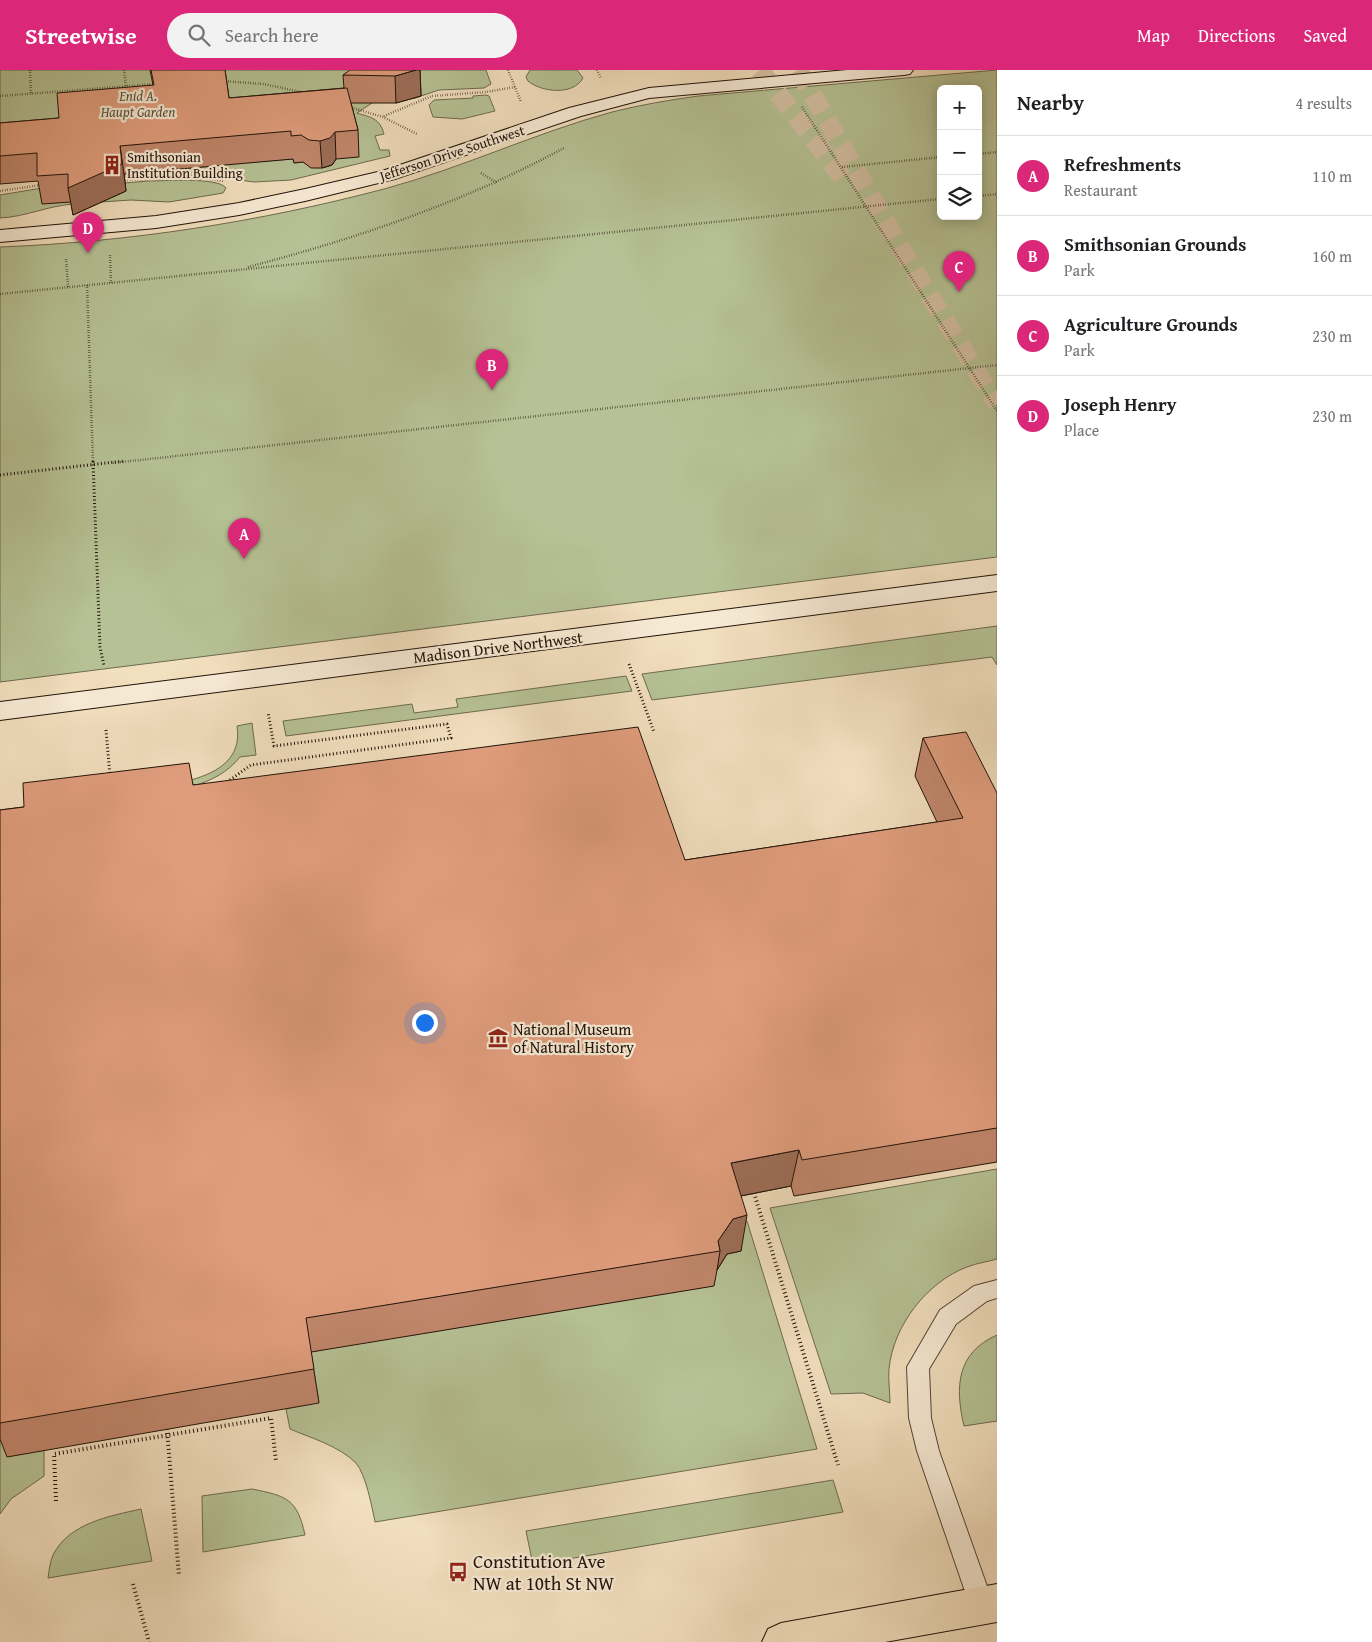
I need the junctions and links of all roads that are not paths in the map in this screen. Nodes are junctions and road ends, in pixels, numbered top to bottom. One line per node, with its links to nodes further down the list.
1 (904, 70): 2 (street, Jefferson Drive Southwest)
2 (840, 73): 3 (street, Jefferson Drive Southwest)
3 (0, 236)
4 (997, 583): 5 (street, Madison Drive Northwest)
5 (0, 711)
6 (997, 1289): 7 (lane)
7 (989, 1605): 8 (highway)
8 (781, 1642)

